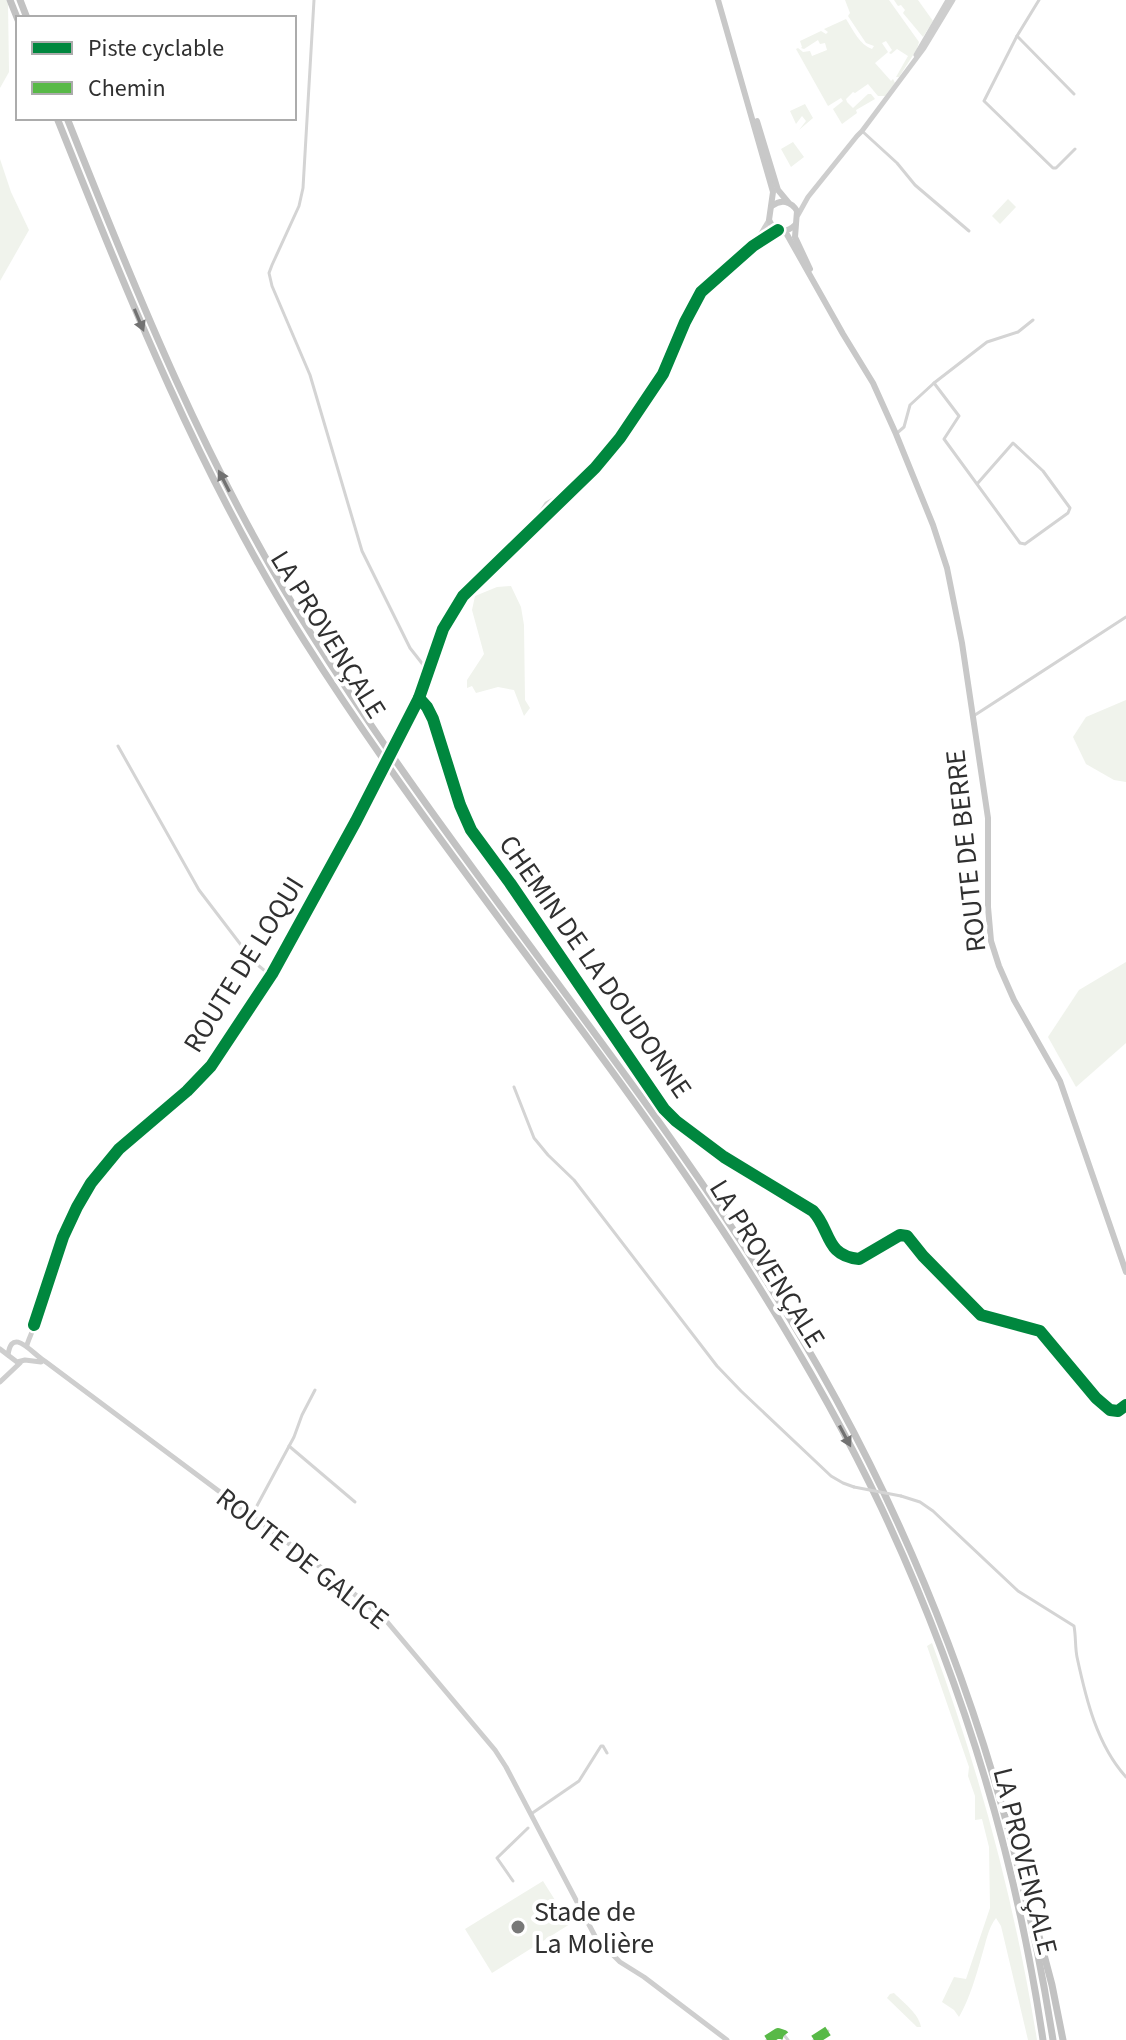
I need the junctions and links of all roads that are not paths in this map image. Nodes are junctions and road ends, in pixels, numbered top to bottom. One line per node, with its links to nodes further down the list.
1 (314, 0): 26 (street)
2 (720, 0): 12 (main road); 13 (main road)
3 (951, 0): 9 (street)
4 (1039, 0): 5 (street)
5 (1017, 36): 6 (street); 10 (street)
6 (1074, 94)
7 (58, 120): 58 (highway, LA PROVENÇALE, one-way to 58)
8 (68, 120): 51 (highway, LA PROVENÇALE, one-way to 8)
9 (862, 131): 11 (street); 18 (street)
10 (1075, 149)
11 (808, 197): 12 (street); 14 (street)
12 (788, 202): 13 (main road); 14 (main road)
13 (772, 206): 15 (main road)
14 (798, 216): 16 (main road)
15 (769, 220): 17 (main road); 19 (street)
16 (795, 225): 17 (main road); 21 (main road, ROUTE DE BERRE)
17 (782, 231): 19 (street); 21 (main road, ROUTE DE BERRE)
18 (969, 231)
19 (753, 246): 26 (street, ROUTE DE LOQUI)
20 (1033, 320): 22 (street)
21 (866, 370): 23 (main road, ROUTE DE BERRE)
22 (934, 383): 23 (street); 24 (street)
23 (896, 434): 28 (main road, ROUTE DE BERRE)
24 (977, 484): 24 (street)
25 (1126, 617): 28 (street)
26 (428, 671): 27 (street, ROUTE DE LOQUI)
27 (419, 698): 30 (street, ROUTE DE LOQUI, bridge); 43 (street, CHEMIN DE LA DOUDONNE)
28 (973, 717): 32 (main road, ROUTE DE BERRE)
29 (118, 746): 30 (street)
30 (271, 976): 33 (street, ROUTE DE LOQUI)
31 (514, 1087): 48 (street, bridge)
32 (1126, 1272)
33 (34, 1325): 34 (street); 37 (street, ROUTE DE LOQUI)
34 (18, 1342): 35 (street); 37 (street, ROUTE DE GALICE)
35 (11, 1344): 36 (street); 38 (street)
36 (0, 1347): 38 (street)
37 (28, 1348): 39 (street, ROUTE DE LOQUI); 40 (street, ROUTE DE GALICE)
38 (9, 1357): 39 (street); 41 (street)
39 (23, 1361): 40 (street); 41 (street)
40 (48, 1364): 46 (street, ROUTE DE GALICE)
41 (1, 1381)
42 (315, 1390): 44 (street)
43 (1126, 1405)
44 (289, 1446): 45 (street); 46 (street)
45 (355, 1502)
46 (252, 1516): 49 (street, ROUTE DE GALICE)
47 (607, 1753): 49 (street)
48 (1126, 1777)
49 (531, 1814): 54 (street, ROUTE DE GALICE)
50 (528, 1828): 52 (street)
51 (1021, 1877): 59 (highway, LA PROVENÇALE); 60 (highway)
52 (513, 1881)
53 (828, 2031): 57 (street)
54 (727, 2040)
55 (767, 2040): 56 (street)
56 (788, 2040)
57 (814, 2040)
58 (1043, 2040)
59 (1053, 2040)
60 (1063, 2040)

